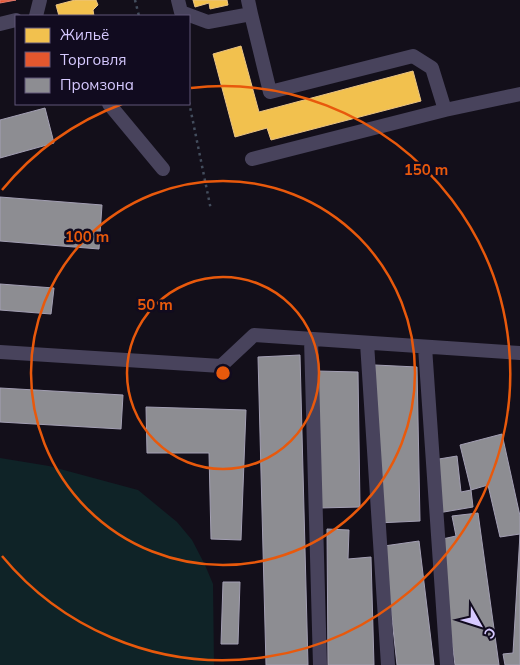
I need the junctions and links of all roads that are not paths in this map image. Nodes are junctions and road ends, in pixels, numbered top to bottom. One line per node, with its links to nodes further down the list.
1 (40, 0): 4 (street)
2 (178, 0): 6 (street)
3 (249, 7): 5 (street); 11 (street)
4 (35, 15)
5 (190, 15)
6 (190, 15)
7 (15, 20): 8 (street)
8 (0, 24)
9 (520, 94): 11 (street)
10 (110, 105): 13 (street)
11 (445, 110): 12 (street)
12 (252, 159)
13 (164, 169)
14 (311, 339): 15 (street); 17 (street); 19 (street)
15 (367, 343): 16 (street); 20 (street)
16 (425, 347): 18 (street); 21 (street)
17 (0, 352)
18 (520, 353)
19 (320, 665)
20 (388, 665)
21 (447, 665)

